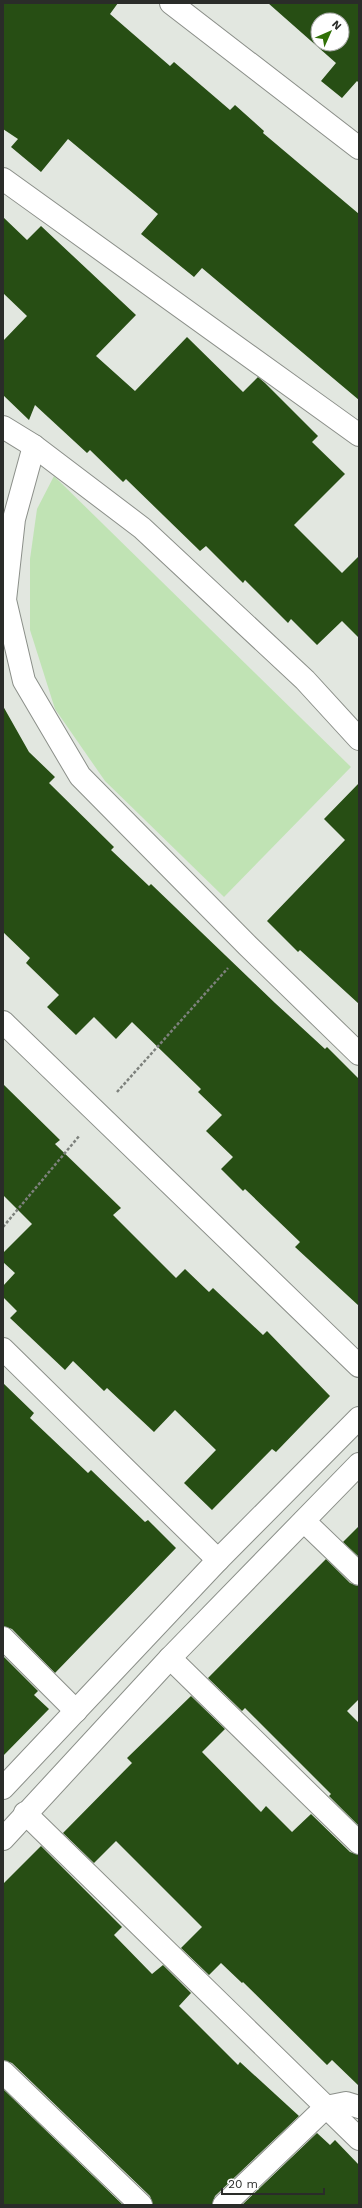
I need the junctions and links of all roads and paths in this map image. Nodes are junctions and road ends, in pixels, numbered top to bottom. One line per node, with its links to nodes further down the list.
1 (171, 3): 2 (street)
2 (359, 148)
3 (3, 178): 5 (street)
4 (3, 426): 6 (street)
5 (359, 435)
6 (34, 446): 7 (street); 8 (street)
7 (359, 738)
8 (248, 946): 10 (street); 11 (path)
9 (3, 1022): 11 (street)
10 (359, 1054)
11 (97, 1114): 12 (path); 14 (street)
12 (3, 1227)
13 (3, 1349): 18 (street)
14 (359, 1366)
15 (359, 1418): 18 (street)
16 (359, 1464): 17 (street)
17 (304, 1521): 19 (street); 21 (street)
18 (218, 1560): 22 (street)
19 (359, 1574)
20 (3, 1638): 22 (street)
21 (170, 1658): 24 (street); 26 (street)
22 (76, 1711): 23 (street)
23 (3, 1788)
24 (25, 1813): 25 (street); 28 (street)
25 (3, 1839)
26 (359, 1843)
27 (3, 2072): 31 (street)
28 (326, 2107): 29 (street); 30 (street); 32 (street)
29 (359, 2107)
30 (359, 2139)
31 (141, 2205)
32 (224, 2205)

